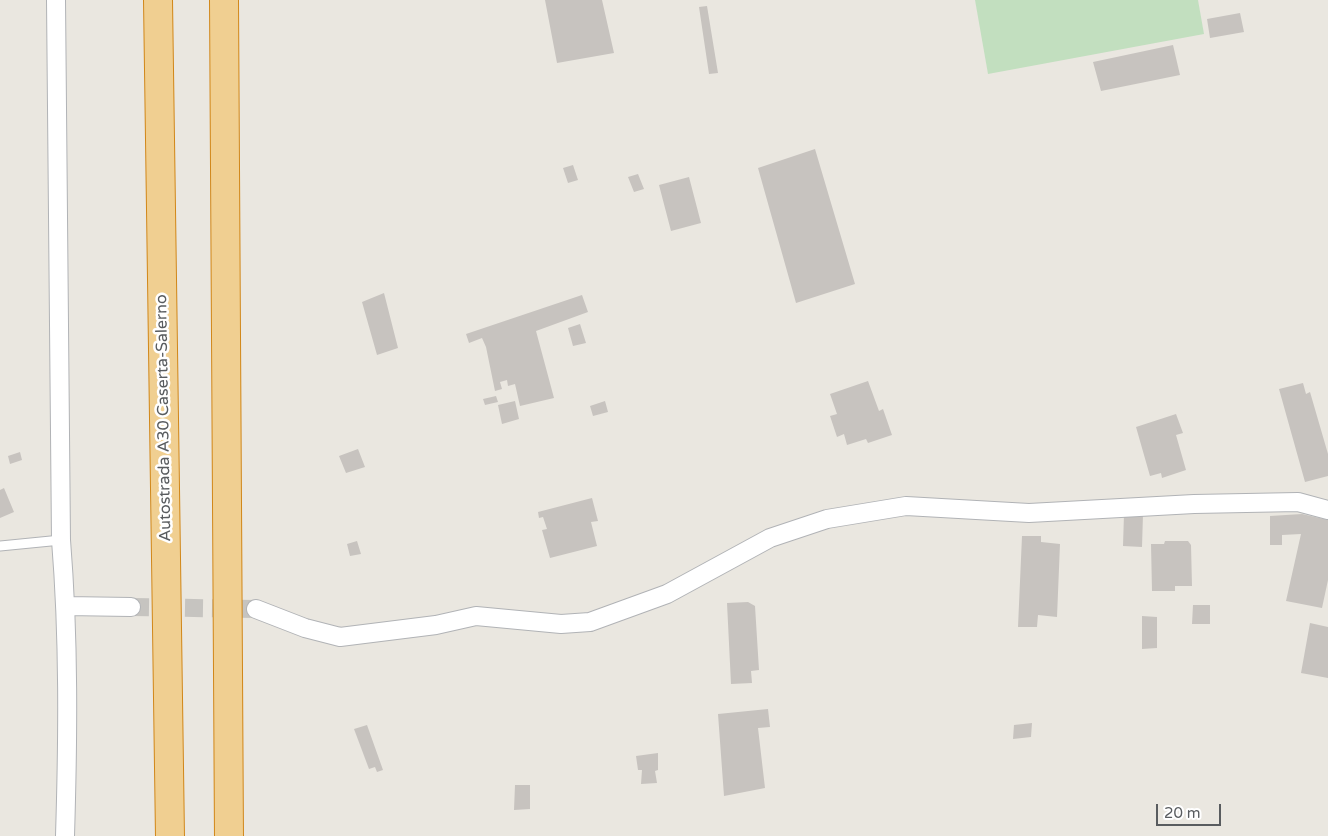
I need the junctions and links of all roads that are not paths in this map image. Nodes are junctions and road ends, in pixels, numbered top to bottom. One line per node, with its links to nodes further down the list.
1 (56, 0): 5 (street)
2 (158, 0): 11 (highway, Autostrada A30 Caserta-Salerno)
3 (224, 0): 12 (highway)
4 (1328, 510): 9 (street)
5 (61, 540): 6 (lane); 7 (street)
6 (0, 546)
7 (66, 606): 8 (street); 10 (street)
8 (130, 607)
9 (256, 608)
10 (65, 836)
11 (170, 836)
12 (229, 836)

